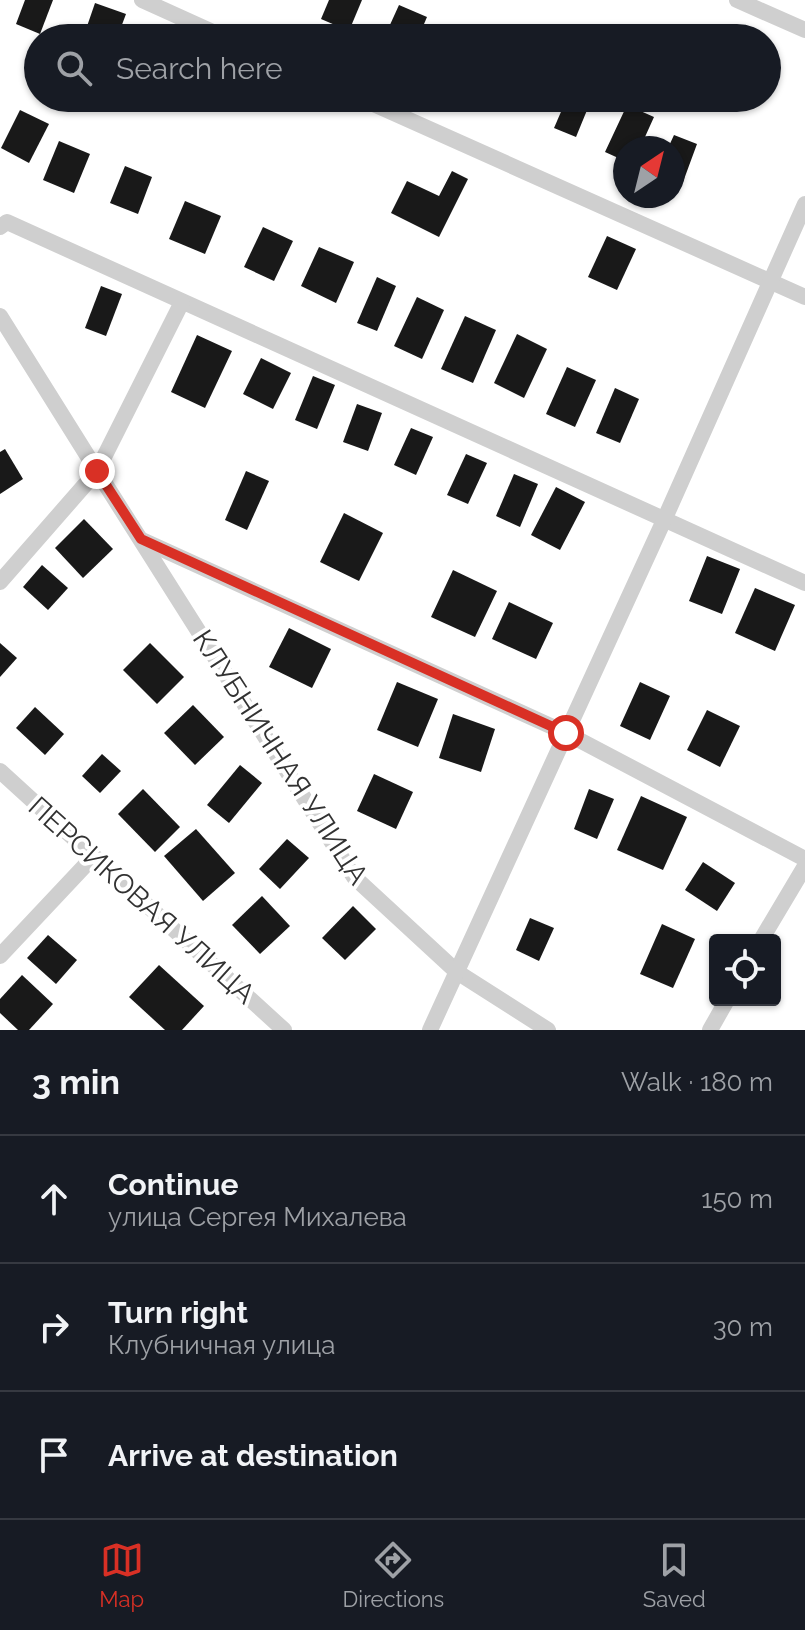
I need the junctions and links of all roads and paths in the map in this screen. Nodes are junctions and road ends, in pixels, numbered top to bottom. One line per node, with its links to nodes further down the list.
1 (142, 0): 3 (street)
2 (737, 0): 4 (street)
3 (195, 24)
4 (805, 30)
5 (391, 112): 8 (street)
6 (805, 204): 8 (street)
7 (0, 227): 10 (street)
8 (770, 282): 9 (street); 13 (street)
9 (805, 297)
10 (182, 302): 12 (street); 13 (street)
11 (0, 316): 12 (street, КЛУБНИЧНАЯ УЛИЦА)
12 (97, 471): 14 (street, КЛУБНИЧНАЯ УЛИЦА); 15 (street)
13 (665, 518): 16 (street); 17 (street)
14 (141, 539): 17 (street); 24 (street, КЛУБНИЧНАЯ УЛИЦА)
15 (0, 582)
16 (805, 583)
17 (566, 733): 20 (street); 24 (street)
18 (0, 771): 19 (street, ПЕРСИКОВАЯ УЛИЦА)
19 (94, 856): 23 (street); 26 (street, ПЕРСИКОВАЯ УЛИЦА)
20 (805, 859)
21 (805, 866): 22 (street)
22 (765, 934)
23 (0, 956)
24 (457, 972): 29 (street); 30 (street, КЛУБНИЧНАЯ УЛИЦА)
25 (724, 1006): 31 (street)
26 (269, 1016): 27 (street); 28 (street, ПЕРСИКОВАЯ УЛИЦА)
27 (256, 1030)
28 (284, 1030)
29 (430, 1030)
30 (548, 1030)
31 (710, 1030)

